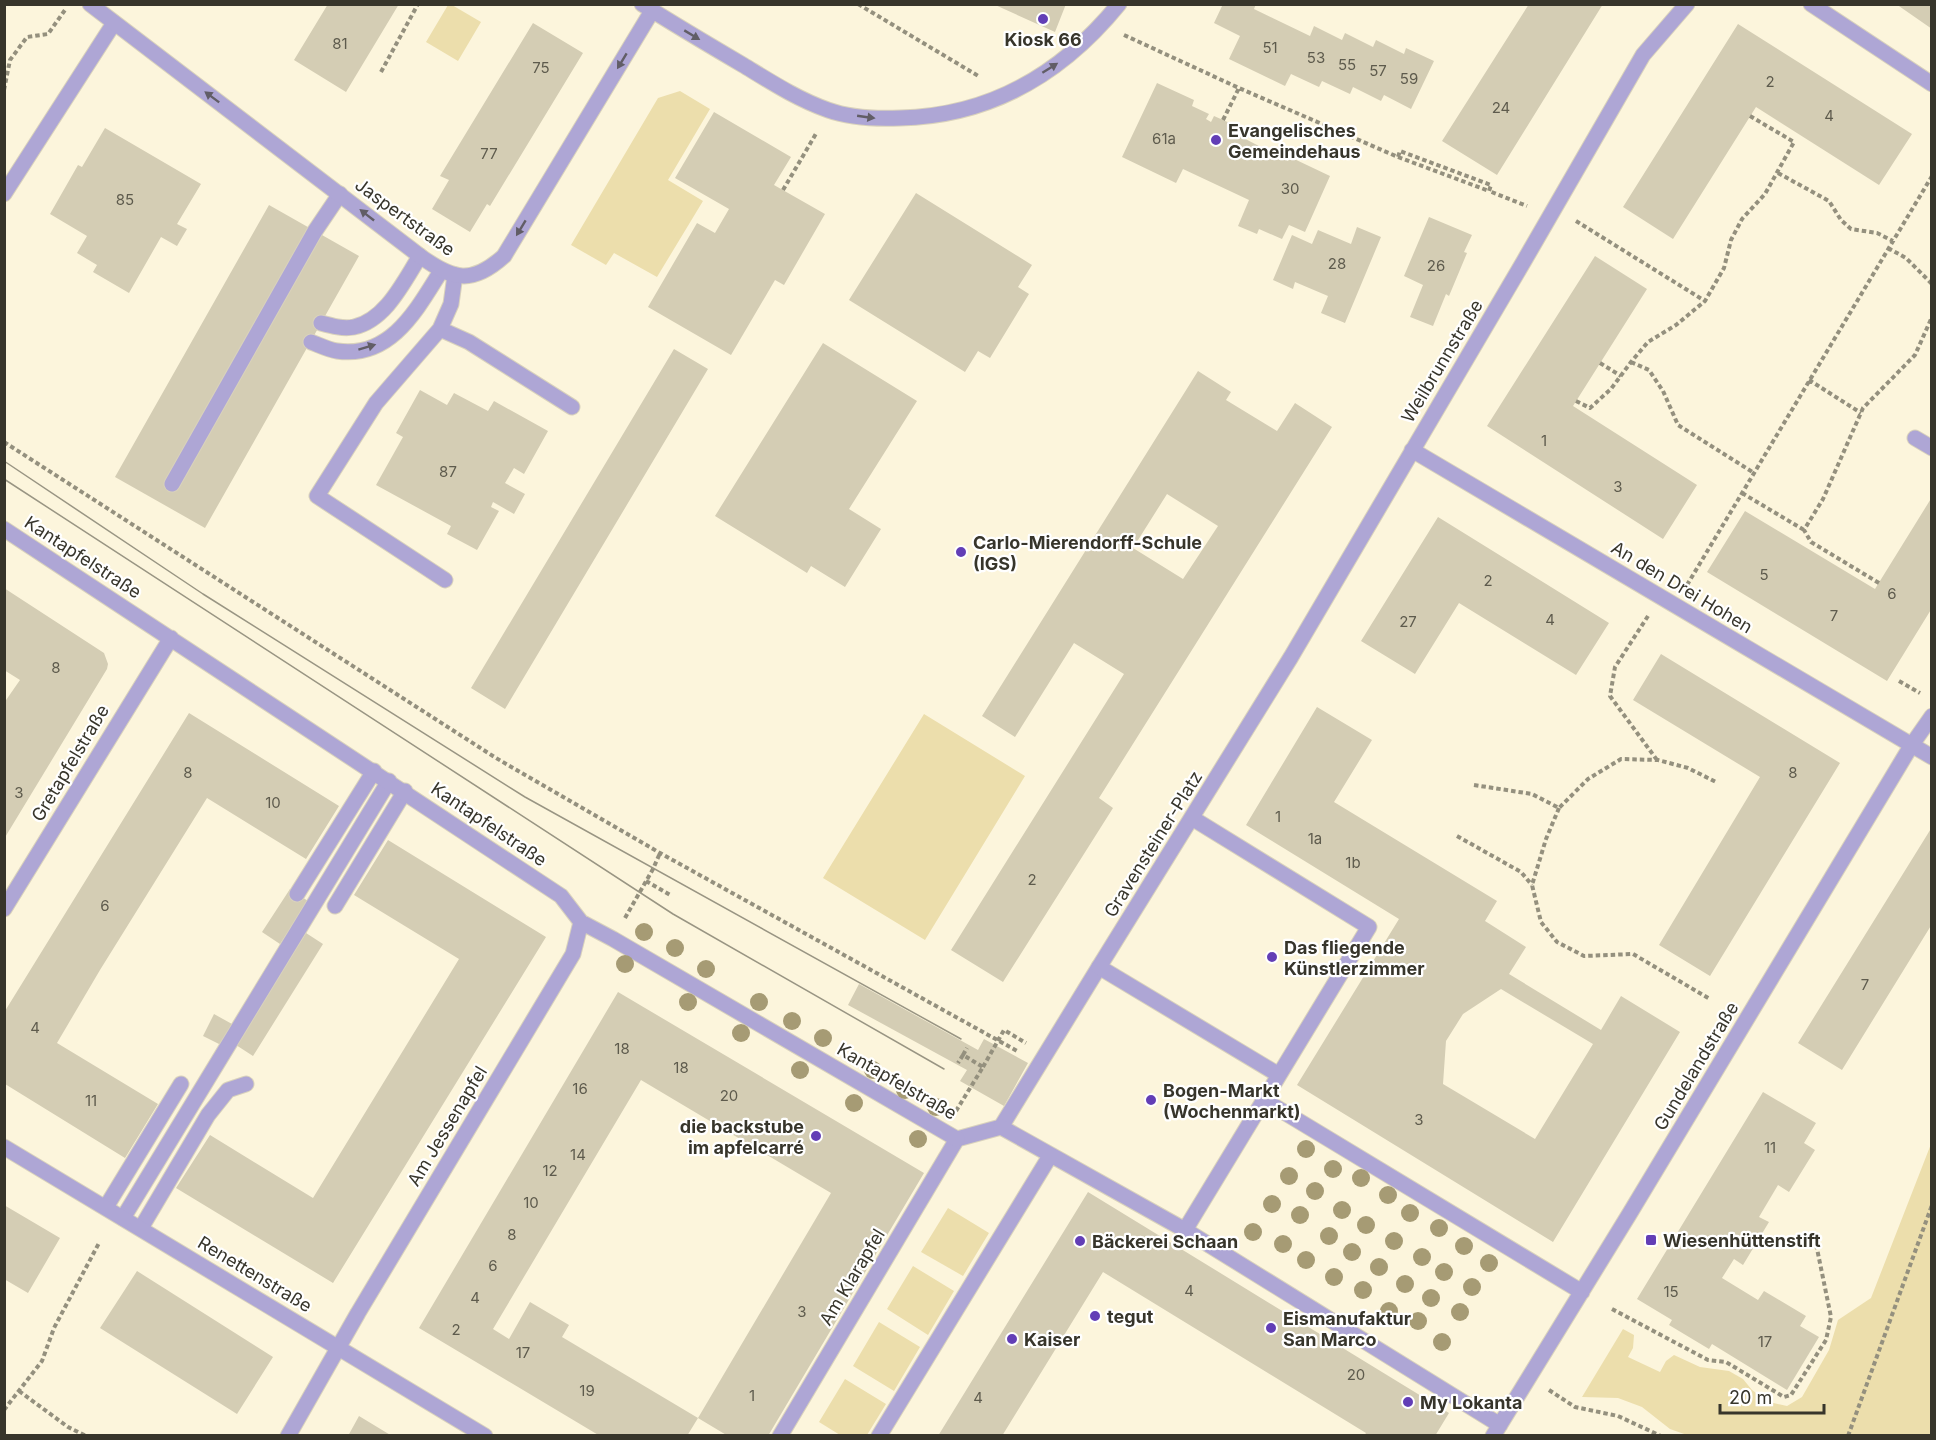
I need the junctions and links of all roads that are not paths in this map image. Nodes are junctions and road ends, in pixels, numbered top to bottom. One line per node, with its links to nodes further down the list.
1 (90, 4): 6 (street, Jaspertstraße)
2 (1119, 4): 5 (street, Jaspertstraße, one-way to 2)
3 (1687, 4): 18 (street, Weilbrunnstraße)
4 (1811, 4): 7 (street)
5 (647, 8): 11 (street, Jaspertstraße, one-way to 11)
6 (114, 23): 8 (street); 9 (street, Jaspertstraße, one-way to 6)
7 (1932, 84)
8 (4, 194)
9 (340, 194): 10 (street, Jaspertstraße, one-way to 9); 19 (street)
10 (420, 256): 11 (street, Jaspertstraße); 12 (street)
11 (448, 273): 13 (street); 14 (street, one-way to 11)
12 (321, 323)
13 (440, 329): 15 (street); 21 (street)
14 (311, 342)
15 (572, 407)
16 (1915, 438): 17 (street)
17 (1932, 448)
18 (1412, 450): 24 (street, Weilbrunnstraße); 25 (street, An den Drei Hohen)
19 (172, 484)
20 (4, 529): 22 (street, Kantapfelstraße)
21 (445, 580)
22 (171, 638): 27 (street, Kantapfelstraße); 33 (street, Gretapfelstraße)
23 (1932, 716): 25 (street, Gundelandstraße)
24 (1240, 743): 30 (street, Gravensteiner-Platz)
25 (1911, 746): 26 (street, An den Drei Hohen); 48 (street, Gundelandstraße)
26 (1932, 757)
27 (374, 771): 28 (street, Kantapfelstraße); 31 (street)
28 (389, 781): 29 (street, Kantapfelstraße); 45 (street)
29 (405, 791): 32 (street); 34 (street, Kantapfelstraße)
30 (1192, 818): 35 (street, Gravensteiner-Platz); 36 (street)
31 (297, 894)
32 (335, 906)
33 (4, 909)
34 (581, 922): 41 (street, Kantapfelstraße); 49 (street, Am Jessenapfel)
35 (1099, 967): 36 (street); 40 (street, Gravensteiner-Platz)
36 (1279, 1075): 39 (street)
37 (181, 1084): 44 (street)
38 (246, 1084): 46 (street)
39 (1264, 1100): 47 (street); 48 (street)
40 (1001, 1127): 41 (street); 43 (street)
41 (957, 1139): 53 (street, Am Klarapfel)
42 (4, 1147): 44 (street, Renettenstraße)
43 (1050, 1156): 47 (street); 54 (street)
44 (106, 1207): 45 (street, Renettenstraße)
45 (123, 1218): 46 (street, Renettenstraße)
46 (141, 1228): 49 (street, Renettenstraße)
47 (1185, 1230): 50 (street)
48 (1582, 1292): 50 (street, Gundelandstraße)
49 (338, 1347): 51 (street, Am Jessenapfel); 52 (street, Renettenstraße)
50 (1497, 1430)
51 (288, 1436)
52 (485, 1436)
53 (780, 1436)
54 (879, 1436)

